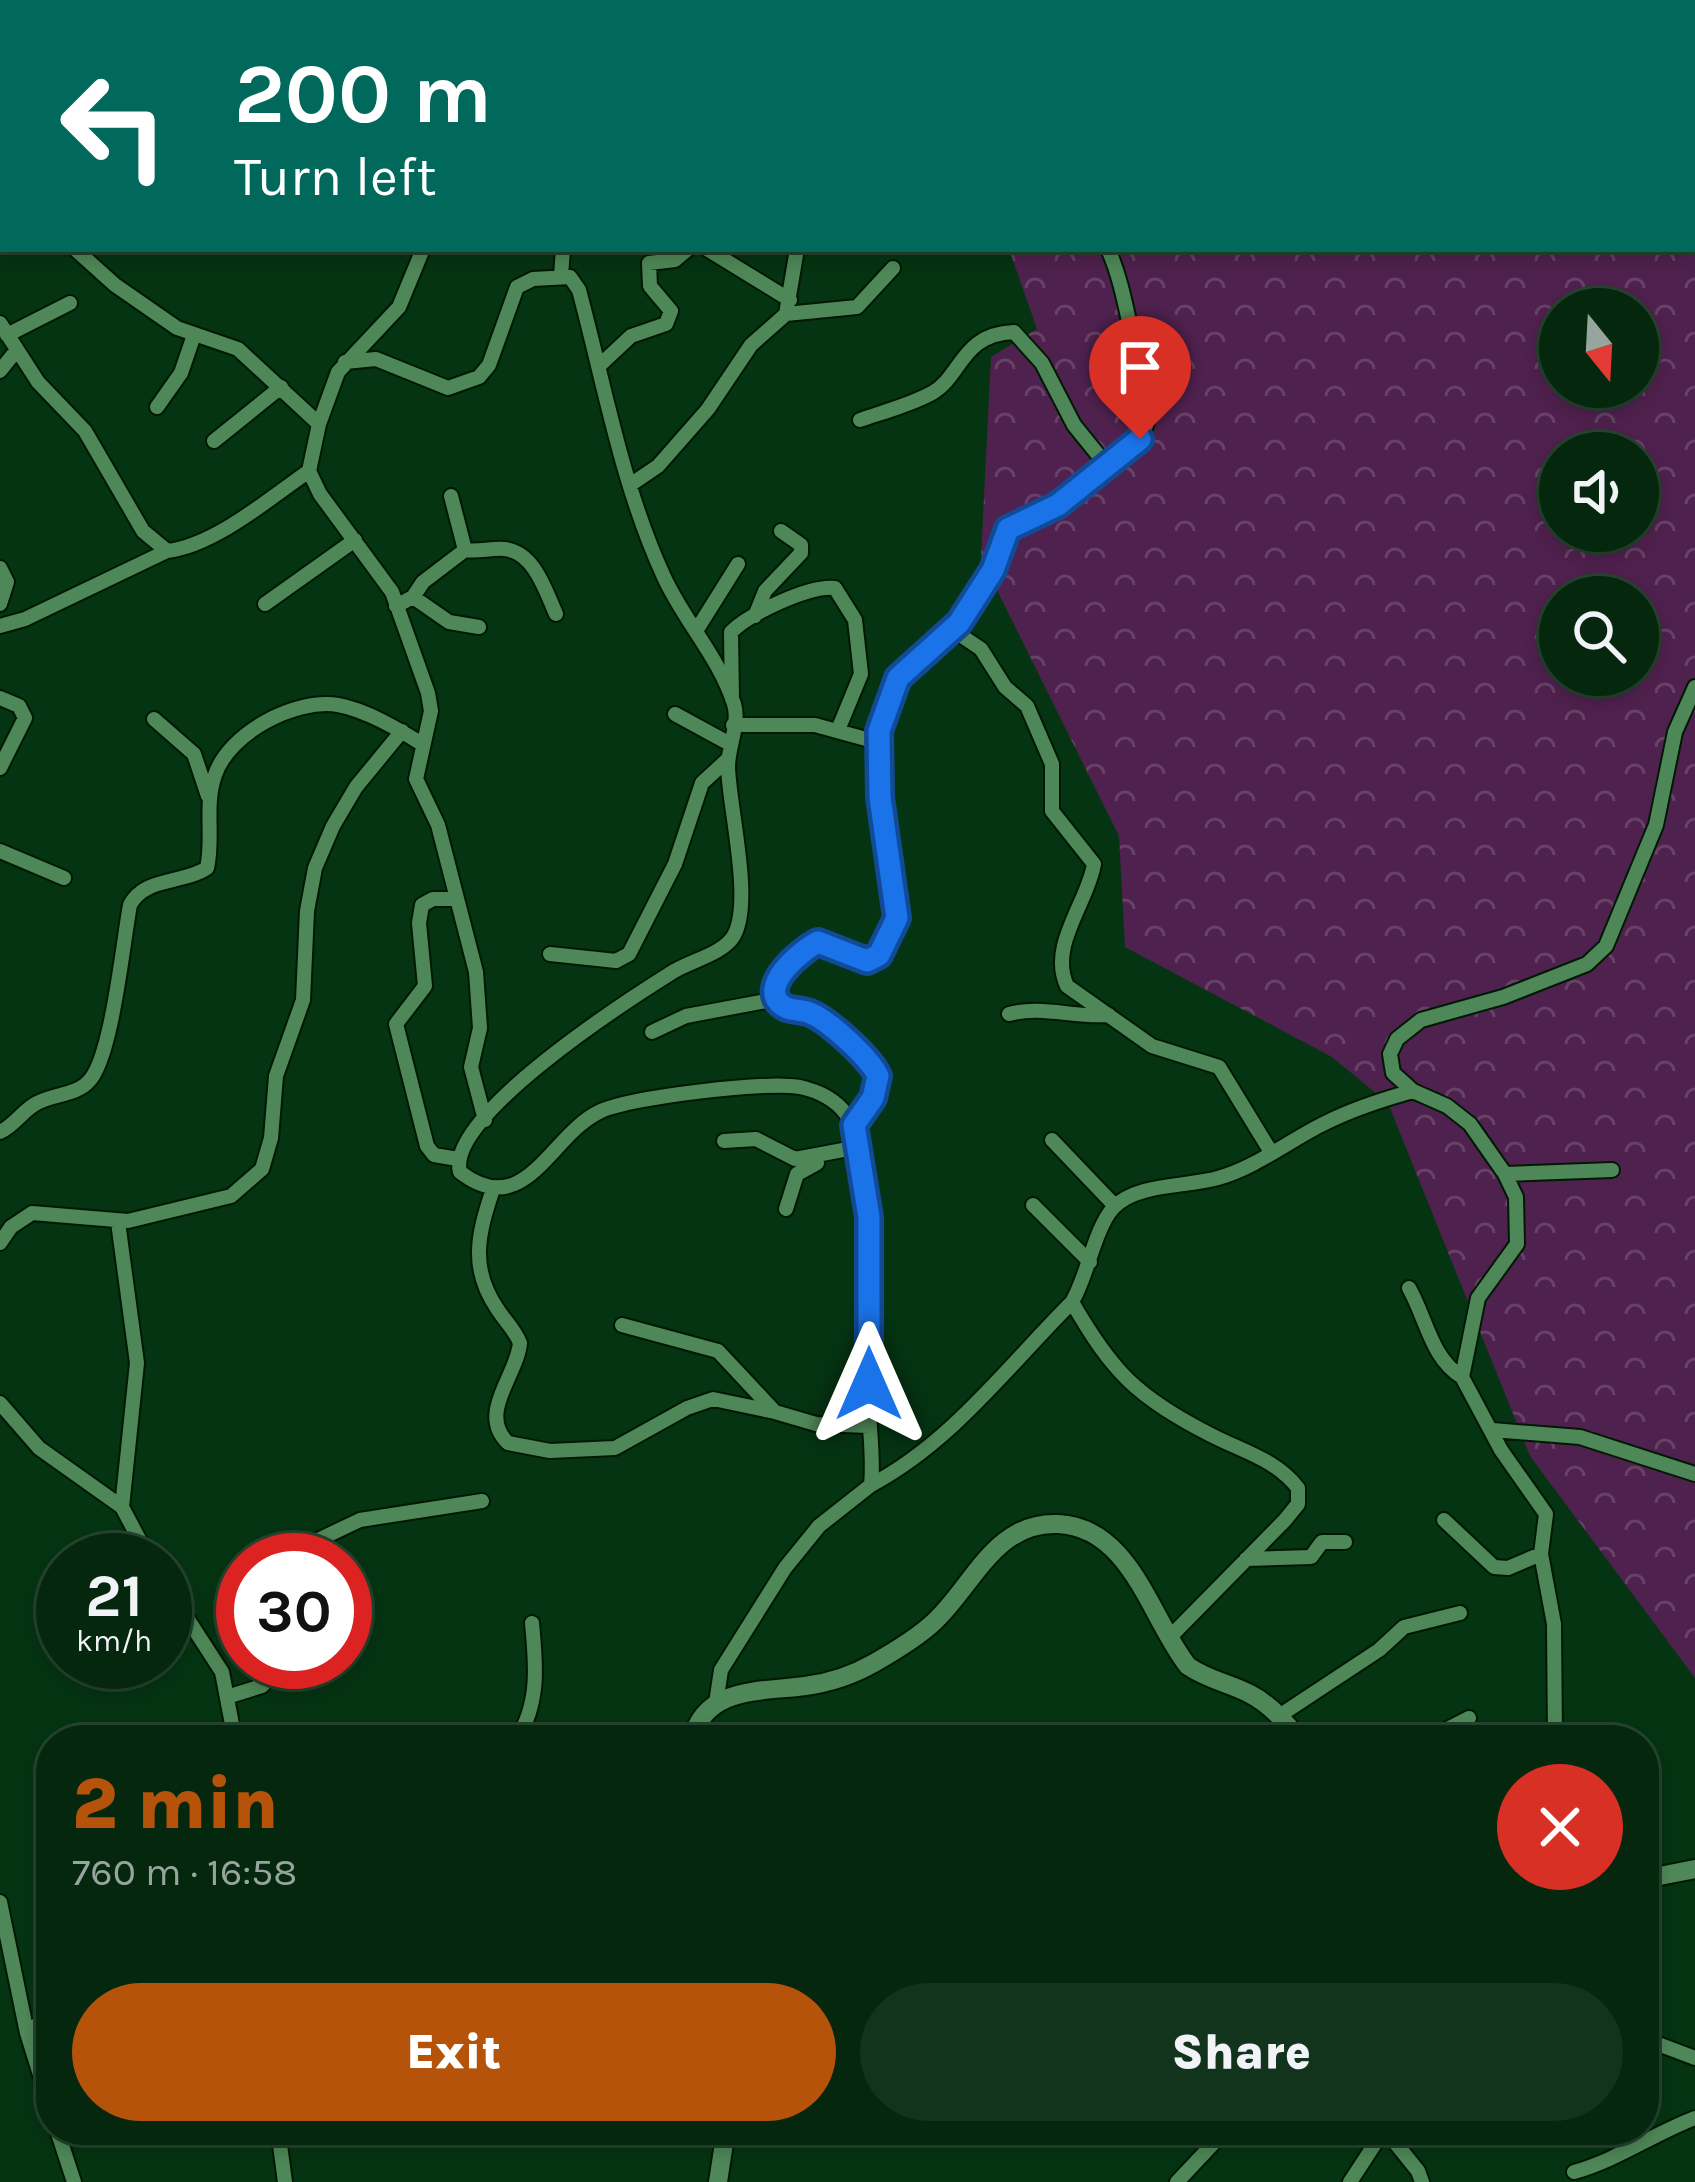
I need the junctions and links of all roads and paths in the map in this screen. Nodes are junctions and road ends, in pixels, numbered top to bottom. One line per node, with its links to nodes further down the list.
1 (78, 252): 13 (street)
2 (422, 252): 15 (street)
3 (563, 252): 9 (street)
4 (684, 252): 16 (street)
5 (711, 252): 11 (street)
6 (797, 252): 11 (street)
7 (1109, 252): 23 (street)
8 (892, 268): 11 (street)
9 (560, 276): 15 (street); 16 (street)
10 (70, 303): 12 (street)
11 (788, 307): 25 (street)
12 (4, 329): 14 (street)
13 (194, 335): 18 (street); 19 (street)
14 (16, 351): 17 (street); 30 (street)
15 (345, 362): 21 (street)
16 (599, 366): 25 (street)
17 (0, 371)
18 (281, 387): 21 (street); 22 (street)
19 (158, 407)
20 (860, 420): 23 (street)
21 (319, 424): 24 (street)
22 (214, 441)
23 (1108, 467): 41 (street)
24 (308, 471): 28 (street); 30 (street)
25 (630, 485): 42 (street)
26 (451, 496): 29 (street)
27 (782, 531): 38 (street)
28 (355, 540): 35 (street); 36 (street)
29 (466, 550): 33 (street); 37 (street)
30 (166, 551): 39 (street)
31 (738, 564): 42 (street)
32 (0, 568): 34 (street)
33 (413, 597): 36 (street); 40 (street)
34 (0, 604)
35 (265, 604)
36 (396, 606): 52 (street)
37 (556, 614)
38 (755, 616): 45 (street); 49 (street)
39 (0, 626)
40 (479, 627)
41 (953, 630): 51 (street); 64 (street)
42 (696, 631): 45 (street)
43 (1695, 687): 66 (street)
44 (0, 698): 55 (street)
45 (732, 700): 48 (street)
46 (675, 714): 53 (street)
47 (154, 719): 54 (street)
48 (734, 725): 49 (street); 53 (street)
49 (838, 730): 51 (street)
50 (402, 731): 52 (street); 56 (street); 82 (street)
51 (877, 742): 62 (street)
52 (422, 744): 60 (street)
53 (729, 751): 61 (street); 67 (street)
54 (200, 766): 56 (street); 57 (street)
55 (0, 768)
56 (217, 769): 57 (street)
57 (210, 802): 69 (street)
58 (0, 850): 59 (street)
59 (64, 878)
60 (455, 898): 67 (street); 75 (street)
61 (550, 954)
62 (777, 999): 65 (street); 68 (street)
63 (1009, 1014): 64 (street)
64 (1109, 1015): 73 (street)
65 (652, 1032)
66 (1413, 1091): 73 (street); 77 (street)
67 (485, 1120): 75 (street)
68 (854, 1125): 72 (street); 78 (street)
69 (0, 1132)
70 (1052, 1140): 80 (street)
71 (724, 1141): 74 (street)
72 (859, 1147): 74 (street); 91 (street)
73 (1271, 1152): 80 (street)
74 (831, 1153): 81 (street)
75 (458, 1159): 78 (street)
76 (1612, 1170): 77 (street)
77 (1505, 1174): 88 (street)
78 (494, 1189): 90 (street)
79 (1033, 1205): 84 (street)
80 (1114, 1206): 84 (street)
81 (786, 1209)
82 (118, 1222): 83 (street); 96 (street)
83 (0, 1243)
84 (1090, 1262): 86 (street)
85 (1409, 1288): 88 (street)
86 (1072, 1302): 94 (street); 102 (street)
87 (622, 1325): 90 (street)
88 (1462, 1377): 92 (street)
89 (0, 1403): 96 (street)
90 (775, 1412): 91 (street)
91 (869, 1426): 94 (street)
92 (1492, 1430): 93 (street); 101 (street)
93 (1695, 1474)
94 (871, 1485): 109 (street)
95 (482, 1501): 99 (street)
96 (122, 1507): 98 (street)
97 (1444, 1520): 101 (street)
98 (136, 1533)
99 (333, 1533)
100 (1345, 1542): 102 (street)
101 (1541, 1554): 117 (street)
102 (1246, 1559): 106 (street)
103 (1460, 1613): 110 (street)
104 (532, 1623): 113 (street)
105 (192, 1624): 108 (street)
106 (1168, 1638): 109 (main road); 110 (main road)
107 (252, 1689): 108 (street)
108 (230, 1696): 112 (street)
109 (716, 1703): 114 (main road)
110 (1279, 1716): 115 (main road)
111 (1469, 1718): 116 (street)
112 (233, 1725)
113 (525, 1725)
114 (699, 1725)
115 (1287, 1725)
116 (1455, 1725)
117 (1555, 1725)
118 (1695, 1869): 119 (main road)
119 (1659, 1876)
120 (0, 1902): 123 (street)
121 (36, 2026): 123 (street)
122 (1659, 2044): 124 (street)
123 (31, 2046): 125 (street)
124 (1695, 2058)
125 (36, 2062)
126 (1695, 2118): 127 (street)
127 (1659, 2132)
128 (62, 2145): 136 (street)
129 (280, 2145): 137 (street)
130 (724, 2145): 138 (main road)
131 (1212, 2145): 139 (street)
132 (1374, 2145): 140 (street)
133 (1396, 2145): 141 (street)
134 (1636, 2145): 135 (street)
135 (1574, 2172)
136 (74, 2182)
137 (285, 2182)
138 (718, 2182)
139 (1177, 2182)
140 (1350, 2182)
141 (1422, 2182)

